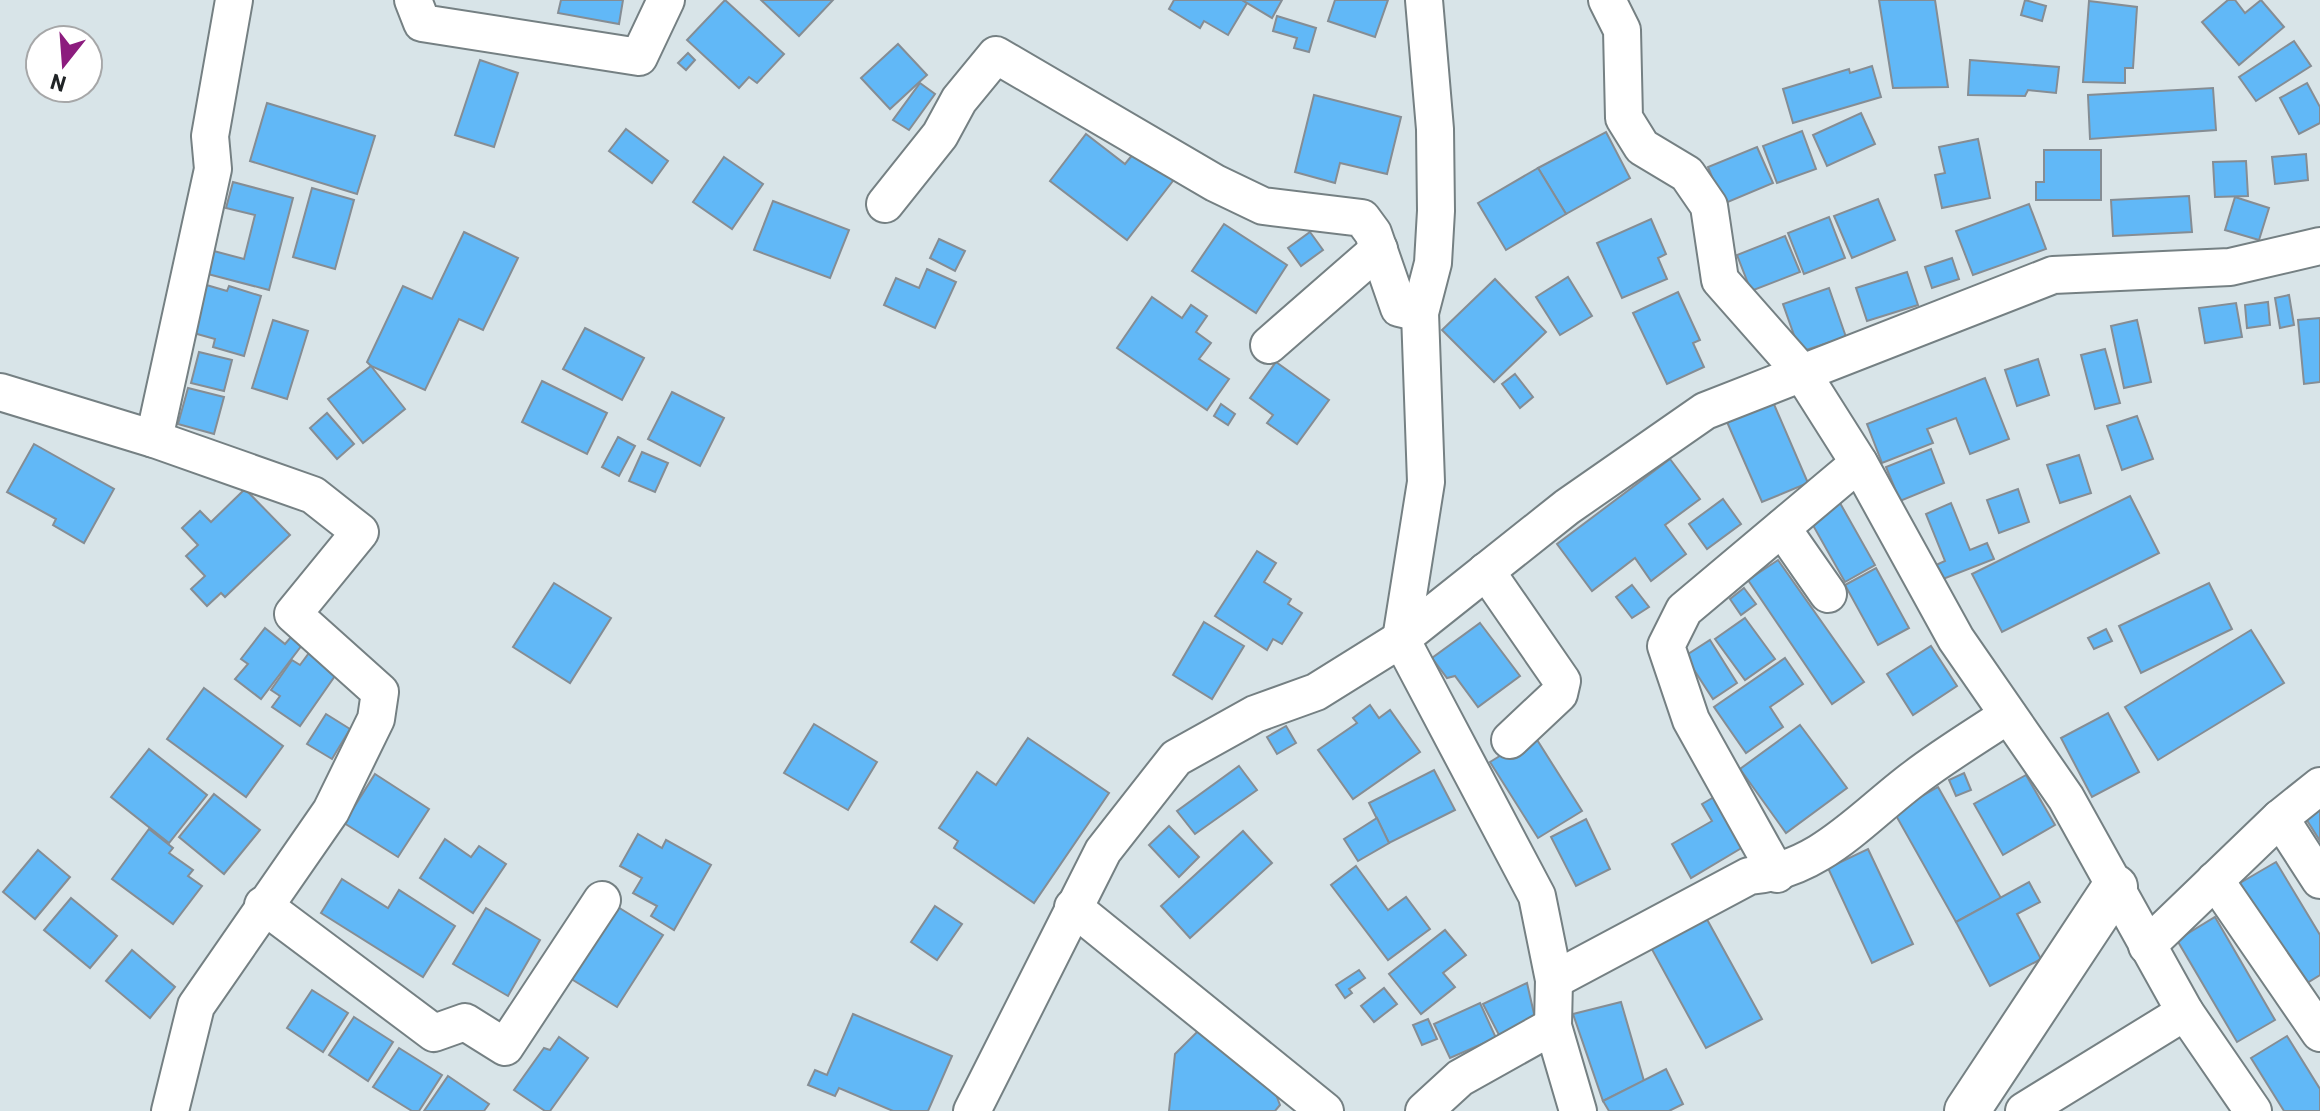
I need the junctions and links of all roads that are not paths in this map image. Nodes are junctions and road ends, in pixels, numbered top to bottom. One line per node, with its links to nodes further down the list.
1 (234, 0): 13 (street)
2 (413, 0): 3 (street)
3 (666, 0)
4 (1424, 0): 9 (street)
5 (1607, 0): 11 (street)
6 (885, 204): 8 (street)
7 (2320, 246): 11 (street)
8 (1379, 249): 9 (street); 10 (street)
9 (1420, 313): 18 (street)
10 (1269, 345)
11 (1802, 373): 14 (street); 16 (street)
12 (0, 392): 13 (street)
13 (154, 439): 28 (street)
14 (1859, 463): 15 (street); 19 (street)
15 (1782, 528): 17 (street); 23 (street)
16 (1486, 571): 18 (street); 20 (street)
17 (1828, 594)
18 (1401, 639): 29 (street); 31 (street)
19 (2008, 715): 23 (street); 26 (street)
20 (1510, 740)
21 (2320, 786): 22 (street)
22 (2280, 818): 24 (street); 25 (street)
23 (1777, 874): 31 (street)
24 (2215, 880): 30 (street); 34 (street)
25 (2320, 880)
26 (2115, 887): 30 (street); 40 (street)
27 (602, 900): 28 (street)
28 (263, 905): 35 (street)
29 (1073, 907): 36 (street); 37 (street)
30 (2147, 946): 32 (street)
31 (1554, 980): 33 (street)
32 (2185, 1012): 41 (street); 42 (street)
33 (1553, 1026): 38 (street); 39 (street)
34 (2320, 1033)
35 (170, 1111)
36 (972, 1111)
37 (1325, 1111)
38 (1424, 1111)
39 (1578, 1111)
40 (1967, 1111)
41 (2024, 1111)
42 (2253, 1111)

